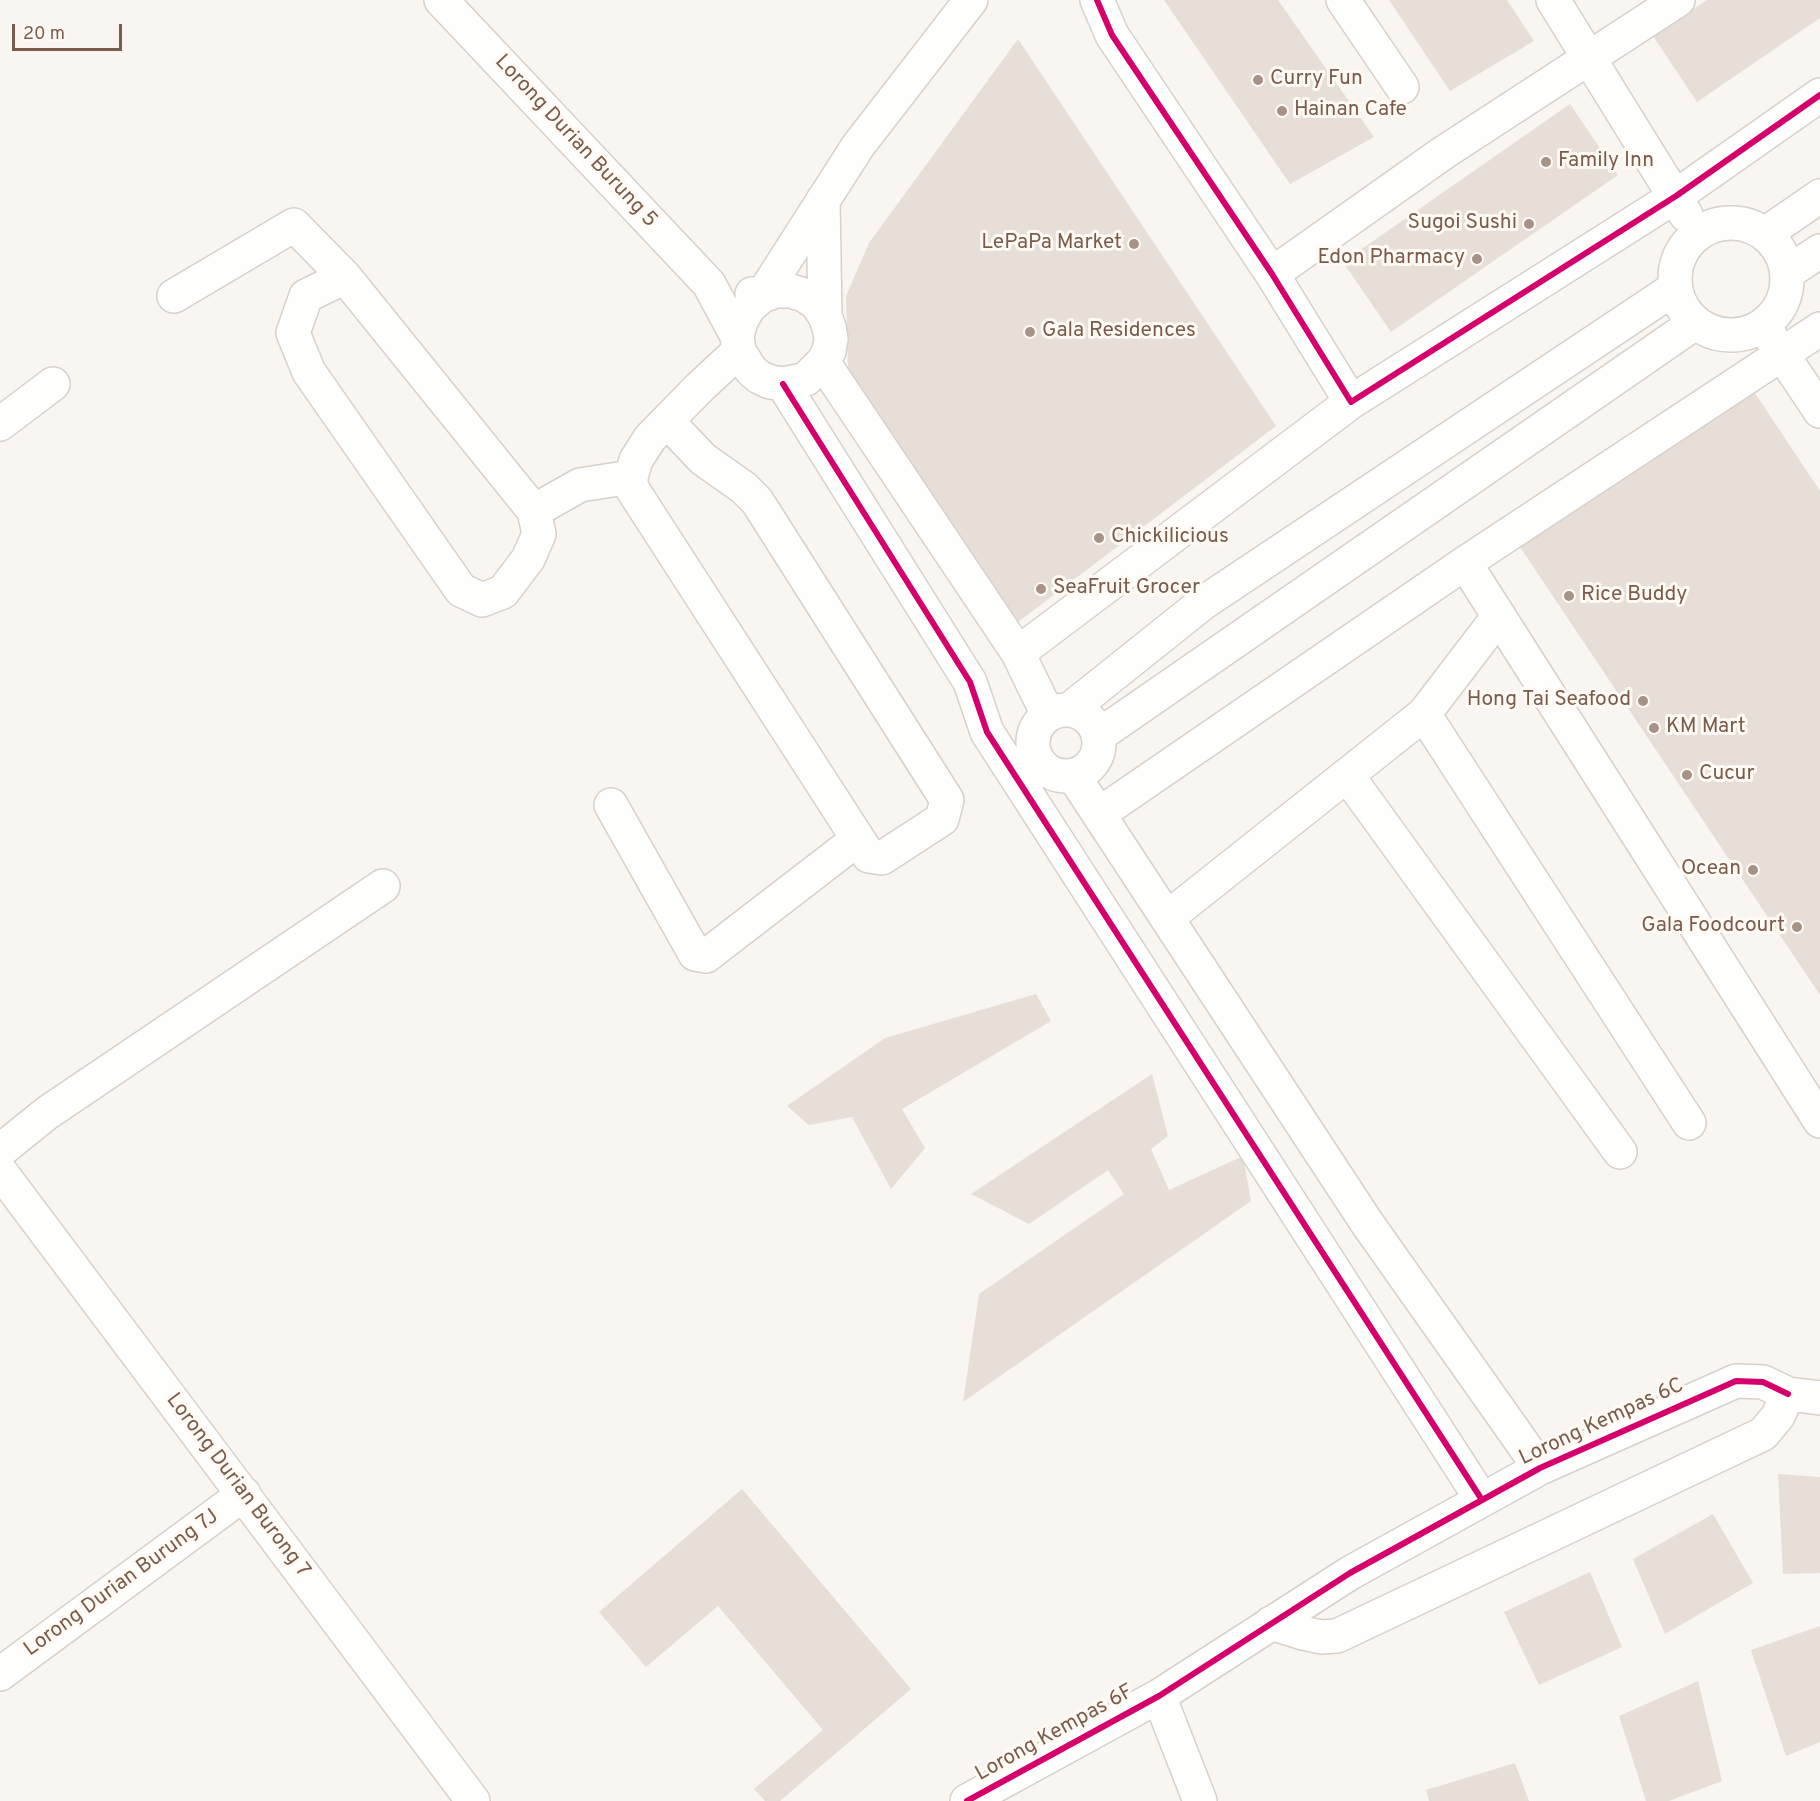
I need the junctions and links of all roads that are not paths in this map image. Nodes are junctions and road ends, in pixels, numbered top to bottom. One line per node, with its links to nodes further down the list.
1 (441, 0): 19 (street, Lorong Durian Burung 5)
2 (971, 0): 12 (street)
3 (1097, 0): 17 (street)
4 (1343, 0): 8 (street)
5 (1553, 0): 7 (street)
6 (1678, 0): 7 (street)
7 (1588, 57): 10 (street); 17 (street)
8 (1402, 87)
9 (1820, 95): 10 (street)
10 (1676, 196): 13 (street); 33 (street)
11 (1820, 196): 14 (street)
12 (823, 200): 22 (street); 23 (street)
13 (1696, 234): 14 (street); 20 (street)
14 (1765, 234): 16 (street)
15 (1820, 251): 16 (street)
16 (1787, 273): 25 (street)
17 (1272, 274): 33 (street)
18 (345, 277): 21 (street); 38 (street); 38 (street)
19 (709, 284): 22 (street); 27 (street, Lorong Durian Burung 5)
20 (1675, 288): 24 (street); 43 (street)
21 (174, 296)
22 (762, 296): 23 (street); 27 (street)
23 (825, 316): 29 (street)
24 (1695, 323): 25 (street); 45 (street)
25 (1763, 324): 28 (street)
26 (1820, 329): 28 (street)
27 (738, 344): 30 (street); 32 (street)
28 (1782, 353): 34 (street); 39 (street)
29 (824, 362): 30 (street); 41 (street)
30 (771, 381): 32 (street); 42 (street)
31 (53, 384): 36 (street)
32 (700, 387): 35 (street)
33 (1351, 402): 41 (street)
34 (1820, 411)
35 (667, 421): 37 (street); 50 (street)
36 (0, 424)
37 (631, 477): 38 (street); 50 (street)
38 (534, 511)
39 (1465, 563): 40 (street); 49 (street)
40 (1499, 616): 44 (street); 54 (street)
41 (1018, 653): 43 (street)
42 (970, 682): 46 (street); 51 (street)
43 (1058, 712): 45 (street); 46 (street)
44 (1424, 714): 47 (street); 55 (street)
45 (1098, 736): 46 (street)
46 (1053, 767): 49 (street); 51 (street)
47 (1347, 775): 53 (street); 57 (street)
48 (611, 805): 50 (street)
49 (1099, 814): 53 (street)
50 (858, 839)
51 (1072, 866): 63 (street)
52 (383, 886): 56 (street)
53 (1167, 918): 61 (street)
54 (1820, 1120)
55 (1689, 1123)
56 (0, 1151)
57 (1620, 1152)
58 (0, 1171): 62 (street, Lorong Durian Burong 7)
59 (1788, 1394): 60 (street, Lorong Kempas 6C); 61 (street, Lorong Kempas 6C); 64 (street)
60 (1820, 1398)
61 (1540, 1468): 63 (street, Lorong Kempas 6C)
62 (244, 1494): 65 (street, Lorong Durian Burung 7J); 67 (street, Lorong Durian Burong 7)
63 (1482, 1500): 64 (street, Lorong Kempas 6C)
64 (1271, 1623): 66 (street, Lorong Kempas 6C)
65 (0, 1674)
66 (1159, 1696): 68 (street, Lorong Kempas 6F); 69 (street)
67 (473, 1801)
68 (968, 1801)
69 (1200, 1801)

